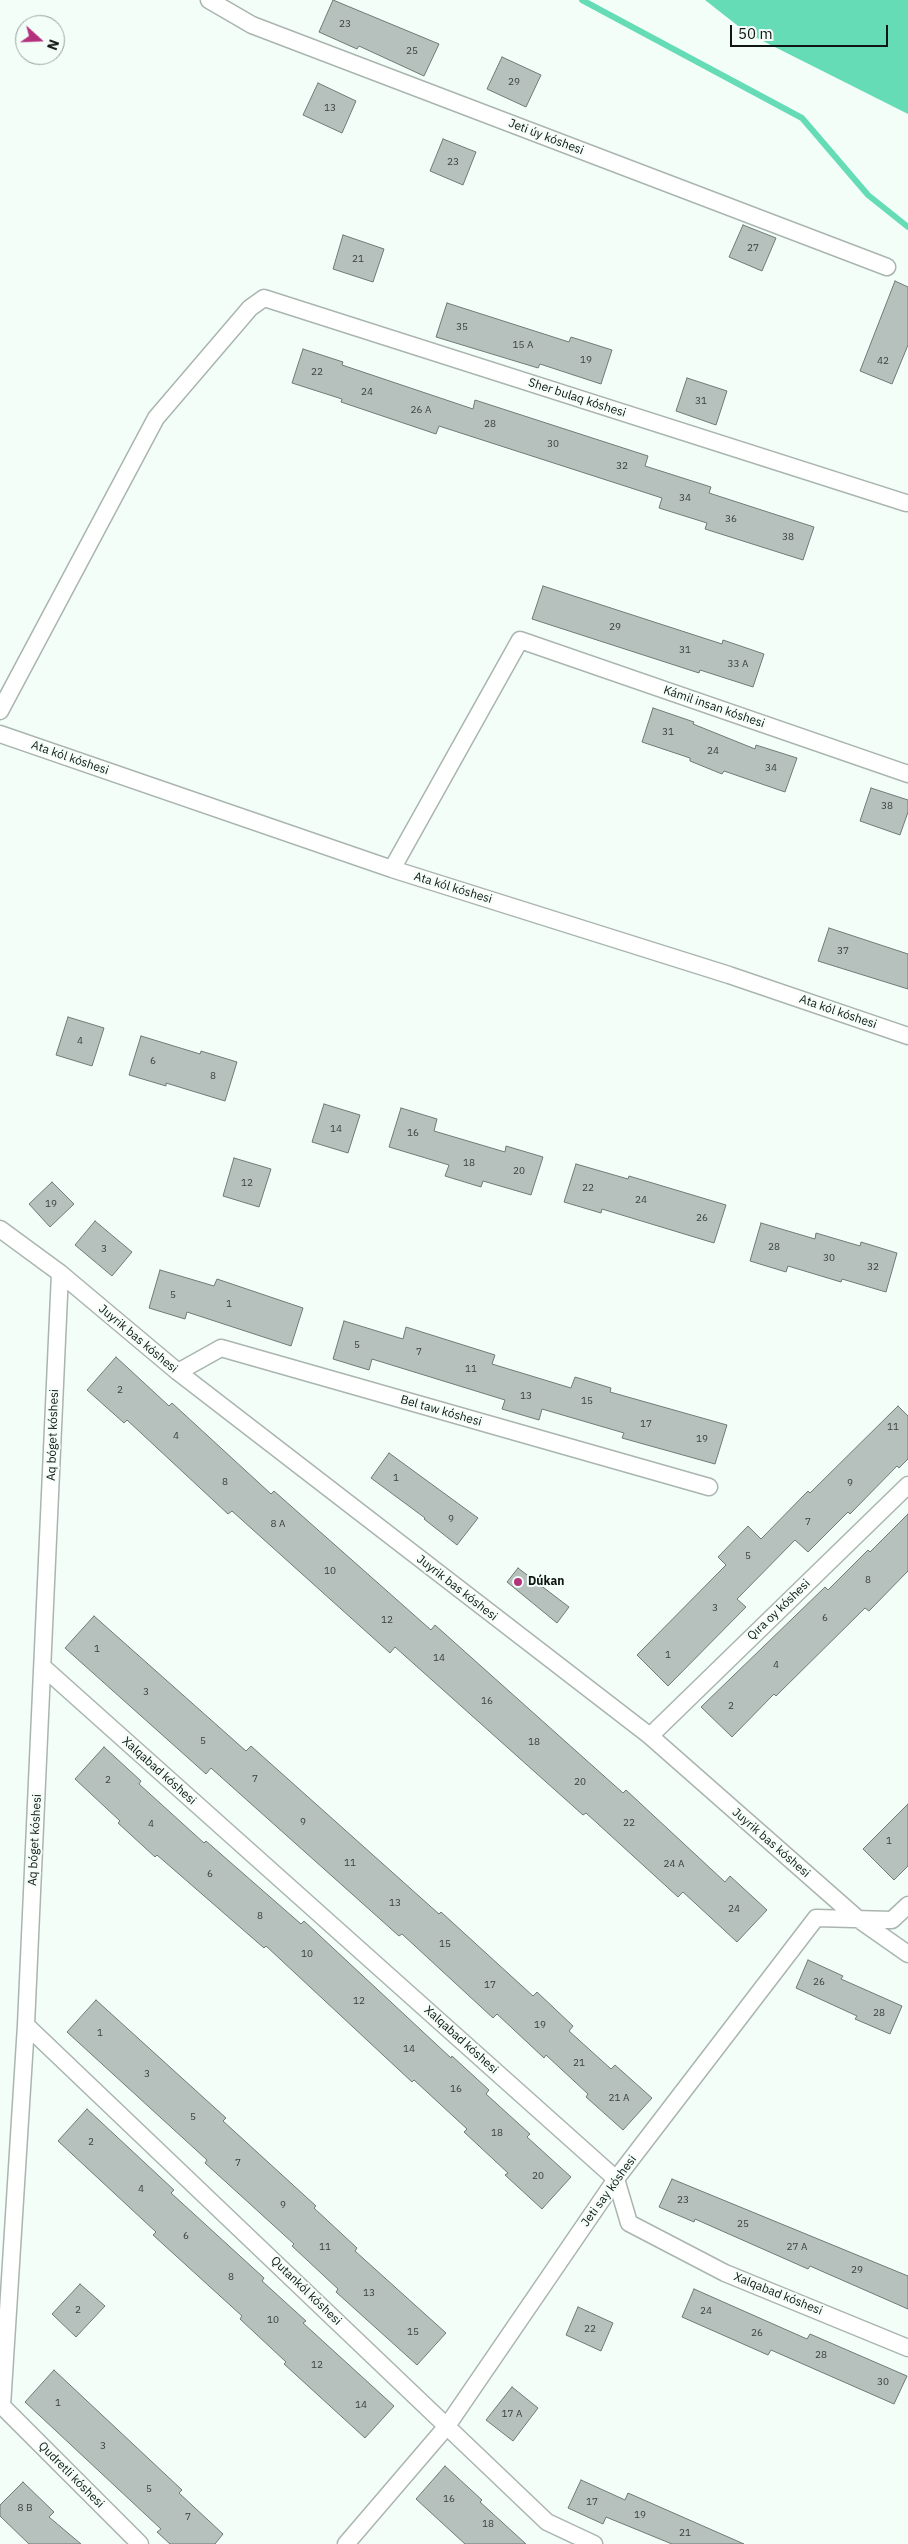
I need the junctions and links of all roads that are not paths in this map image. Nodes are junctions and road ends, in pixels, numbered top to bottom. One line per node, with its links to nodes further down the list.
1 (209, 0): 2 (street, Jeti úy kóshesi)
2 (887, 267)
3 (906, 503): 4 (street, Sher bulaq kóshesi)
4 (0, 711)
5 (0, 734): 7 (street, Ata kól kóshesi)
6 (908, 774): 7 (street, Kámil insan kóshesi)
7 (392, 869): 8 (street, Ata kól kóshesi)
8 (908, 1036)
9 (0, 1229): 10 (street, Juyrik bas kóshesi)
10 (60, 1273): 11 (street, Juyrik bas kóshesi); 14 (street, Aq bóget kóshesi)
11 (178, 1372): 13 (street, Bel taw kóshesi); 15 (street, Juyrik bas kóshesi)
12 (908, 1485): 15 (street, Qıra oy kóshesi)
13 (709, 1487)
14 (43, 1667): 19 (street, Aq bóget kóshesi); 20 (street, Xalqabad kóshesi)
15 (650, 1736): 17 (street, Juyrik bas kóshesi)
16 (908, 1905): 17 (street, Jeti say kóshesi)
17 (858, 1919): 18 (street, Juyrik bas kóshesi); 20 (street, Jeti say kóshesi)
18 (908, 1954)
19 (26, 2025): 22 (street, Aq bóget kóshesi); 23 (street, Qutankól kóshesi)
20 (616, 2179): 21 (street, Xalqabad kóshesi); 23 (street, Jeti say kóshesi)
21 (908, 2348)
22 (1, 2405): 24 (street, Qudretli kóshesi)
23 (447, 2426): 25 (street, Jeti say kóshesi); 26 (street, Qutankól kóshesi)
24 (140, 2544)
25 (346, 2544)
26 (594, 2544)

